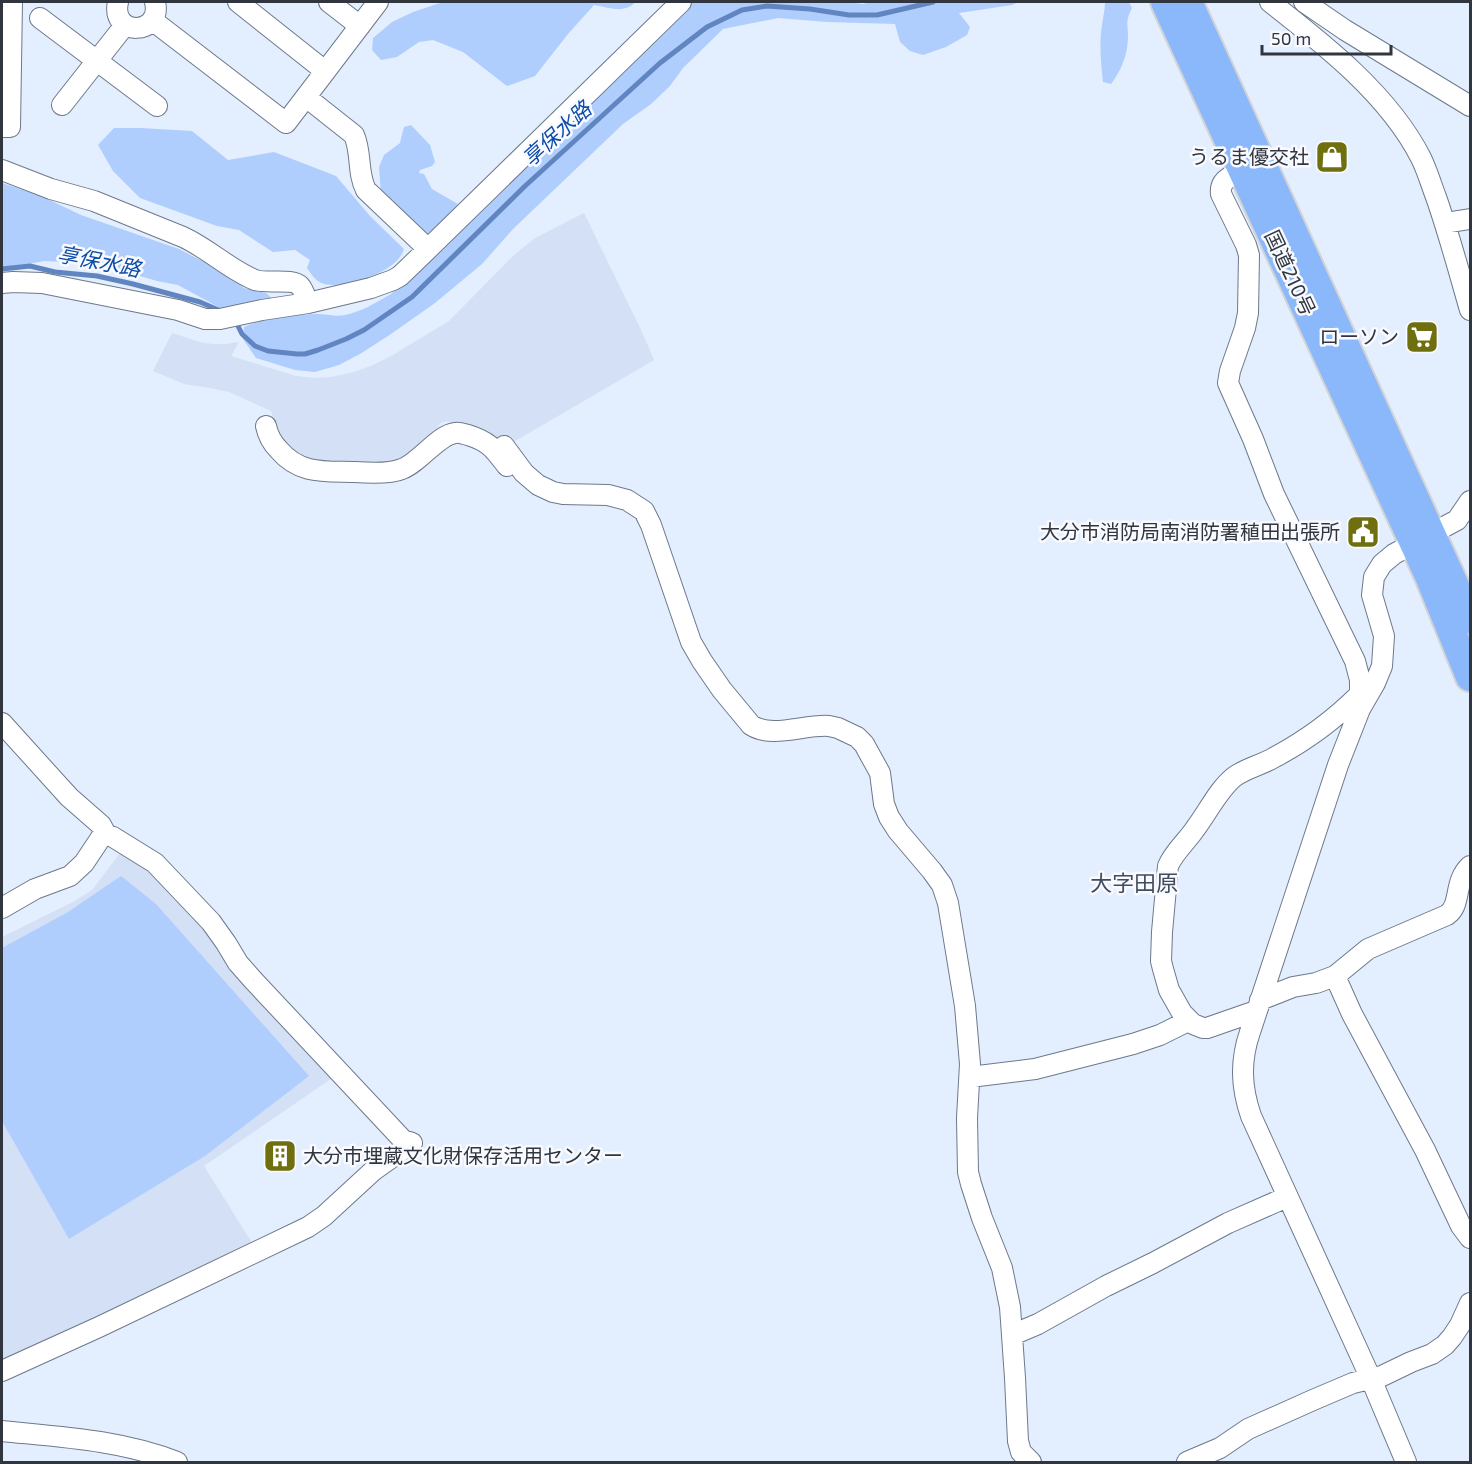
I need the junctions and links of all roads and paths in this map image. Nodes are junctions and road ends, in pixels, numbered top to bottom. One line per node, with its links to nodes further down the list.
1 (12, 2): 21 (street)
2 (118, 2): 13 (street)
3 (238, 2): 16 (street)
4 (329, 2): 14 (street)
5 (378, 2): 14 (street)
6 (681, 2): 26 (street)
7 (1165, 2): 23 (highway, 国道210号)
8 (1188, 2): 34 (highway, 国道210号)
9 (1304, 2): 20 (street)
10 (1278, 4): 25 (street)
11 (154, 11): 13 (street); 17 (street)
12 (40, 18): 15 (street)
13 (125, 25): 15 (street)
14 (360, 26): 16 (street)
15 (96, 61): 18 (street); 19 (street)
16 (325, 71): 17 (street)
17 (306, 97): 26 (street)
18 (62, 105)
19 (157, 106)
20 (1470, 106)
21 (2, 127)
22 (2, 170): 28 (street)
23 (1242, 170): 34 (highway, 国道210号); 37 (street)
24 (1470, 219): 25 (street)
25 (1445, 223): 29 (street)
26 (428, 249): 28 (street)
27 (2, 283): 28 (street)
28 (308, 303)
29 (1470, 310)
30 (266, 426): 32 (street)
31 (504, 446): 32 (street)
32 (563, 494): 45 (street)
33 (1470, 501): 34 (street)
34 (1423, 539): 35 (highway, 国道210号); 36 (highway, 国道210号); 37 (street)
35 (1469, 612)
36 (1470, 677)
37 (1364, 694): 43 (street); 44 (street)
38 (2, 723): 39 (street)
39 (106, 834): 41 (street); 50 (street)
40 (1470, 866): 42 (street)
41 (2, 908)
42 (1335, 975): 43 (street); 47 (street)
43 (1258, 1006): 44 (street); 46 (street)
44 (1188, 1021): 45 (street)
45 (970, 1077): 49 (street)
46 (1287, 1197): 49 (street); 51 (street)
47 (1470, 1238)
48 (1470, 1303): 51 (street)
49 (1012, 1335): 54 (street)
50 (2, 1371)
51 (1371, 1379): 55 (street); 56 (street)
52 (2, 1431): 53 (street)
53 (177, 1462)
54 (1031, 1462)
55 (1187, 1462)
56 (1406, 1462)

